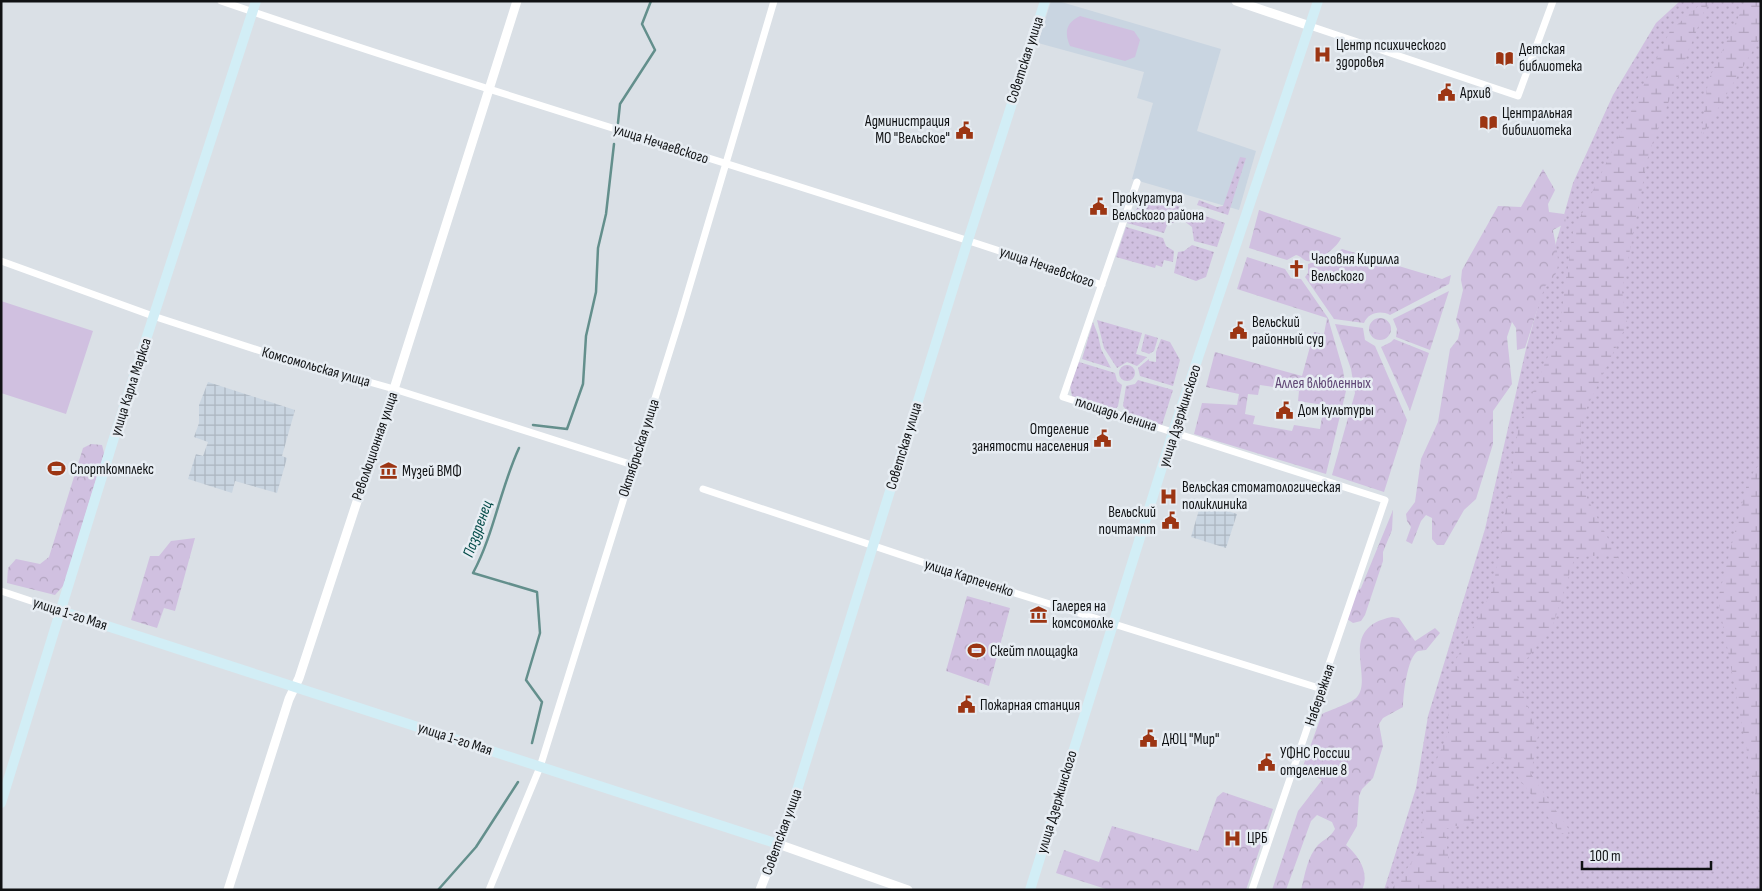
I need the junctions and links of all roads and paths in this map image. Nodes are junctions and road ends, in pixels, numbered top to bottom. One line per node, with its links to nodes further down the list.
1 (221, 1): 9 (street, улица Нечаевского)
2 (256, 1): 9 (main road, улица Карла Маркса)
3 (517, 1): 11 (street, Революционная улица)
4 (774, 1): 12 (street, Октябрьская улица)
5 (1045, 1): 14 (main road, Советская улица)
6 (1236, 1): 10 (street)
7 (1318, 1): 10 (main road, улица Дзержинского)
8 (1553, 1): 10 (street)
9 (252, 12): 11 (street, улица Нечаевского); 17 (main road, улица Карла Маркса)
10 (1310, 26): 19 (main road, улица Дзержинского)
11 (490, 89): 12 (street, улица Нечаевского); 18 (street, Революционная улица)
12 (725, 165): 14 (street, улица Нечаевского); 20 (street, Октябрьская улица)
13 (1137, 182): 16 (street, площадь Ленина)
14 (968, 240): 16 (street, улица Нечаевского); 23 (main road, Советская улица)
15 (1, 261): 17 (street, Комсомольская улица)
16 (1102, 285): 19 (street, площадь Ленина)
17 (153, 316): 18 (street, Комсомольская улица); 25 (main road, улица Карла Маркса)
18 (394, 389): 20 (street, Комсомольская улица); 27 (street, Революционная улица)
19 (1173, 432): 22 (street, площадь Ленина); 26 (main road, улица Дзержинского)
20 (633, 465): 29 (street, Октябрьская улица)
21 (703, 489): 23 (street, улица Карпеченко)
22 (1385, 500): 28 (street, Набережная)
23 (873, 547): 26 (street, улица Карпеченко); 31 (main road, Советская улица)
24 (1, 591): 25 (street, улица 1-го Мая)
25 (61, 611): 27 (main road, улица 1-го Мая); 30 (main road, улица Карла Маркса)
26 (1114, 624): 28 (street, улица Карпеченко); 36 (main road, улица Дзержинского)
27 (295, 686): 29 (main road, улица 1-го Мая); 32 (street, Революционная улица)
28 (1322, 689): 37 (street, Набережная)
29 (540, 767): 31 (main road, улица 1-го Мая); 33 (street, Октябрьская улица)
30 (1, 803)
31 (778, 844): 34 (street, Советская улица); 35 (street, улица 1-го Мая)
32 (228, 890)
33 (489, 890)
34 (760, 890)
35 (908, 890)
36 (1030, 890)
37 (1252, 890)

